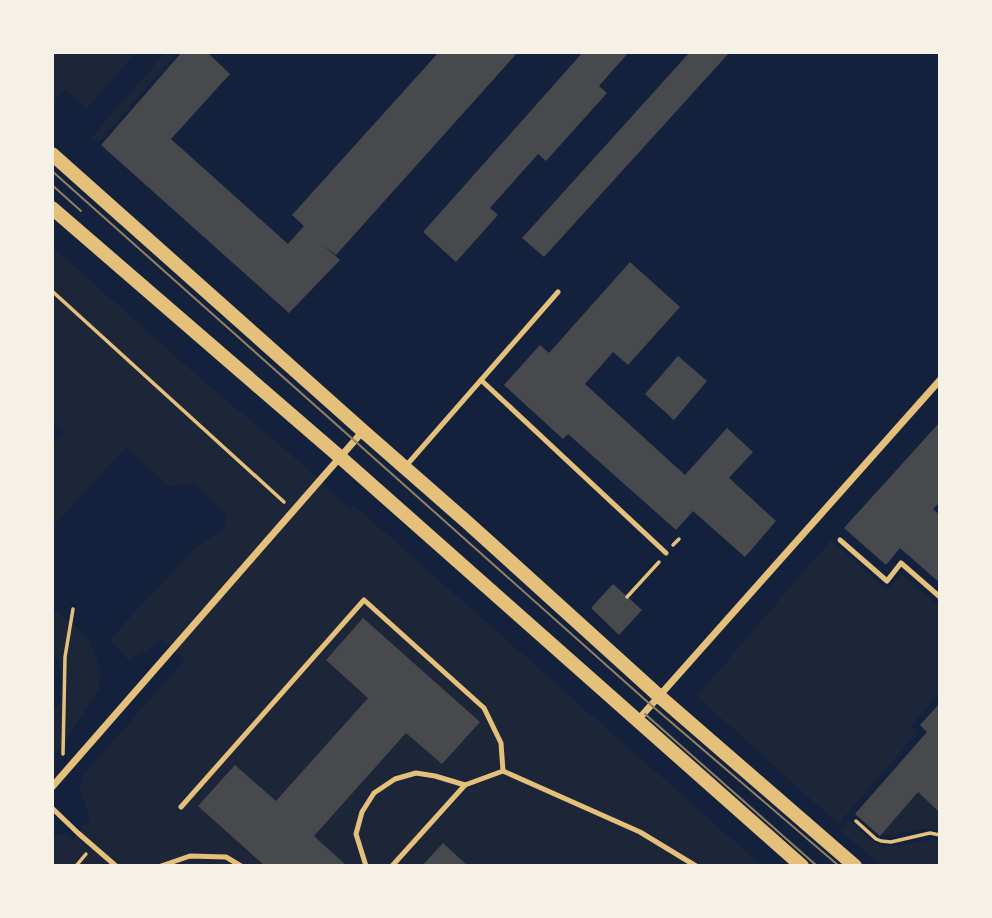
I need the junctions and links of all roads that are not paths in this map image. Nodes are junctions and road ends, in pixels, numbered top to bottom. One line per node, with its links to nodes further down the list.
1 (52, 154): 6 (main road)
2 (52, 208): 7 (main road)
3 (558, 292): 4 (lane)
4 (481, 380): 8 (lane); 10 (lane)
5 (940, 380): 12 (street)
6 (363, 431): 7 (street); 8 (main road)
7 (340, 457): 13 (main road); 16 (street)
8 (405, 467): 12 (main road)
9 (840, 540): 11 (lane)
10 (666, 553)
11 (940, 597)
12 (659, 696): 13 (street); 26 (main road)
13 (637, 720): 25 (main road)
14 (503, 771): 15 (lane); 17 (lane); 24 (lane)
15 (465, 785): 22 (lane); 23 (lane)
16 (52, 787)
17 (181, 807)
18 (52, 808): 19 (lane)
19 (116, 866)
20 (161, 866): 21 (lane)
21 (241, 866)
22 (366, 866)
23 (392, 866)
24 (695, 866)
25 (802, 866)
26 (855, 866)

